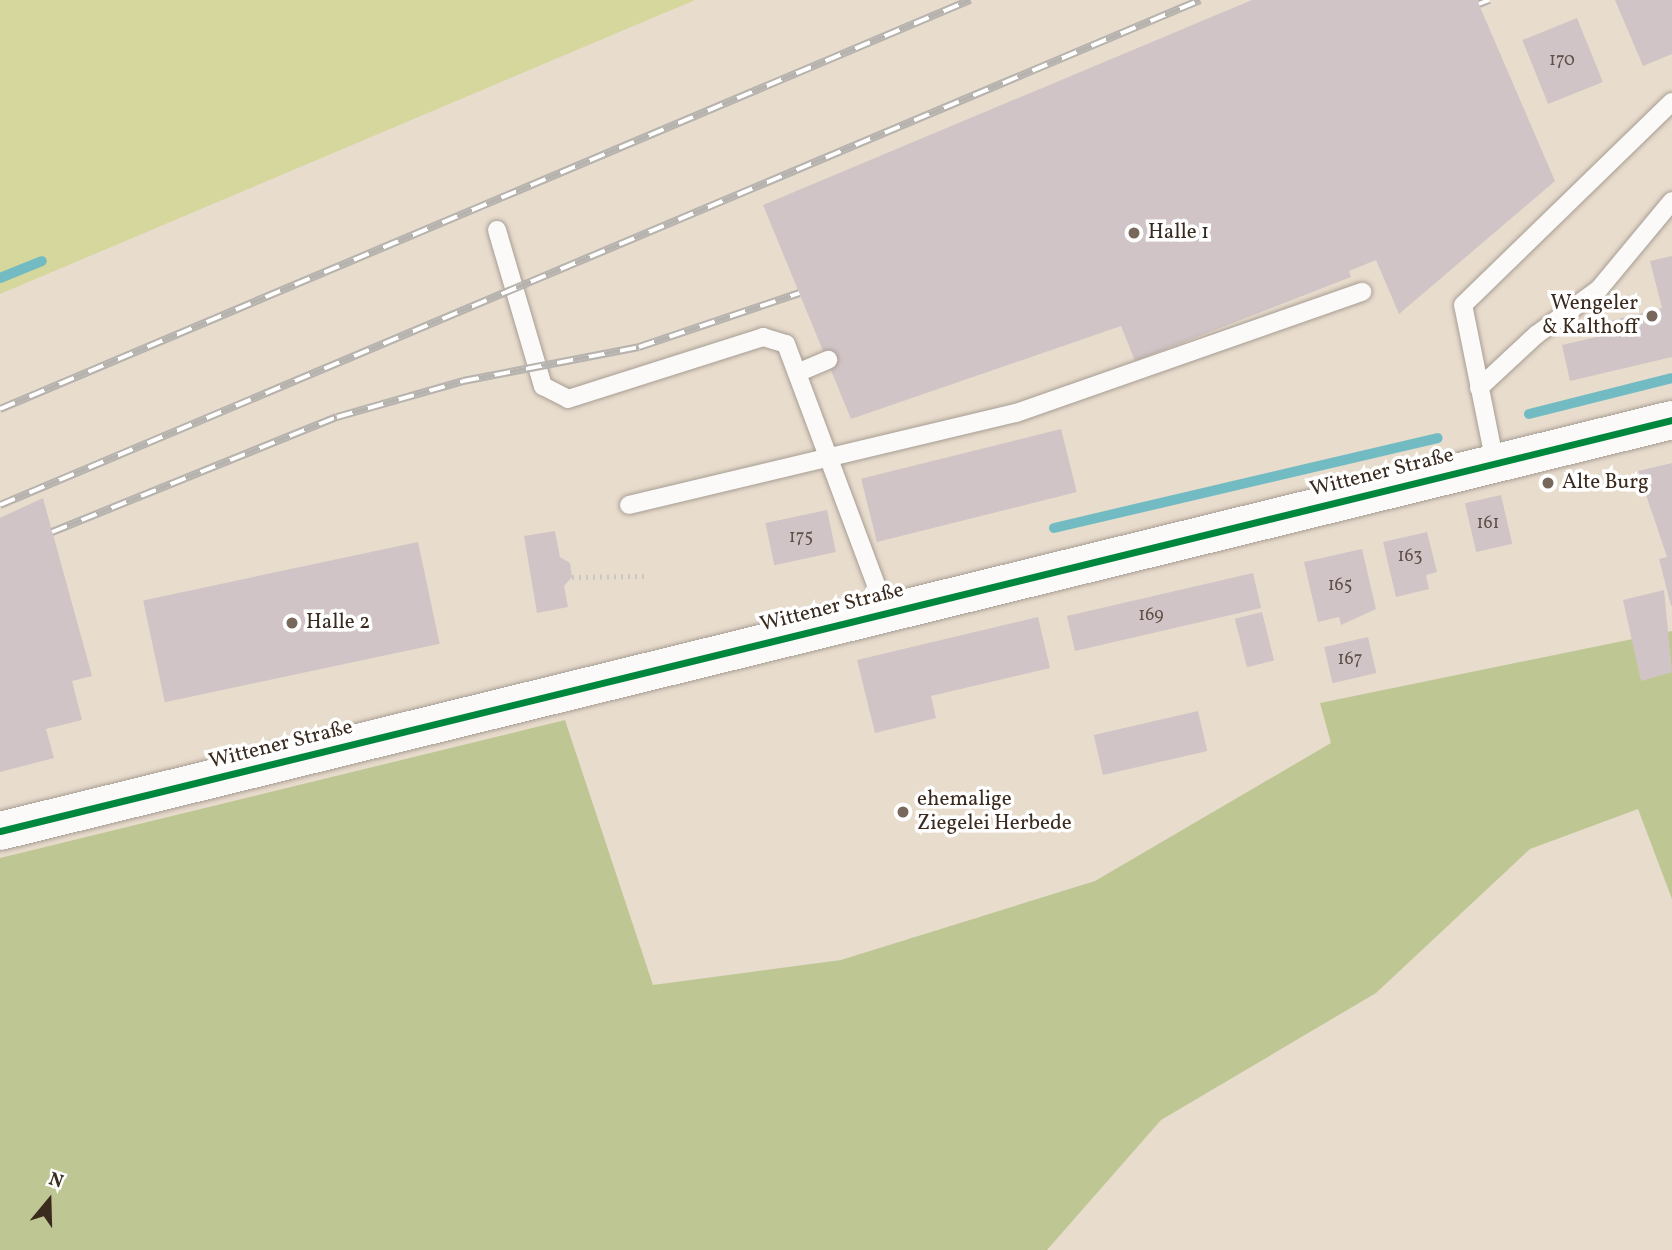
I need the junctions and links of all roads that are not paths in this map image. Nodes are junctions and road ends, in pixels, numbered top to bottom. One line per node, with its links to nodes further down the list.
1 (1672, 103): 7 (lane)
2 (1672, 201): 7 (lane)
3 (497, 230): 6 (lane)
4 (1362, 292): 9 (lane)
5 (828, 360): 6 (lane)
6 (797, 373): 9 (lane)
7 (1479, 388): 10 (lane)
8 (1672, 421): 10 (main road, Wittener Straße)
9 (827, 454): 11 (lane); 12 (lane)
10 (1495, 463): 12 (main road, Wittener Straße)
11 (629, 506)
12 (886, 612): 13 (main road, Wittener Straße)
13 (0, 831)

